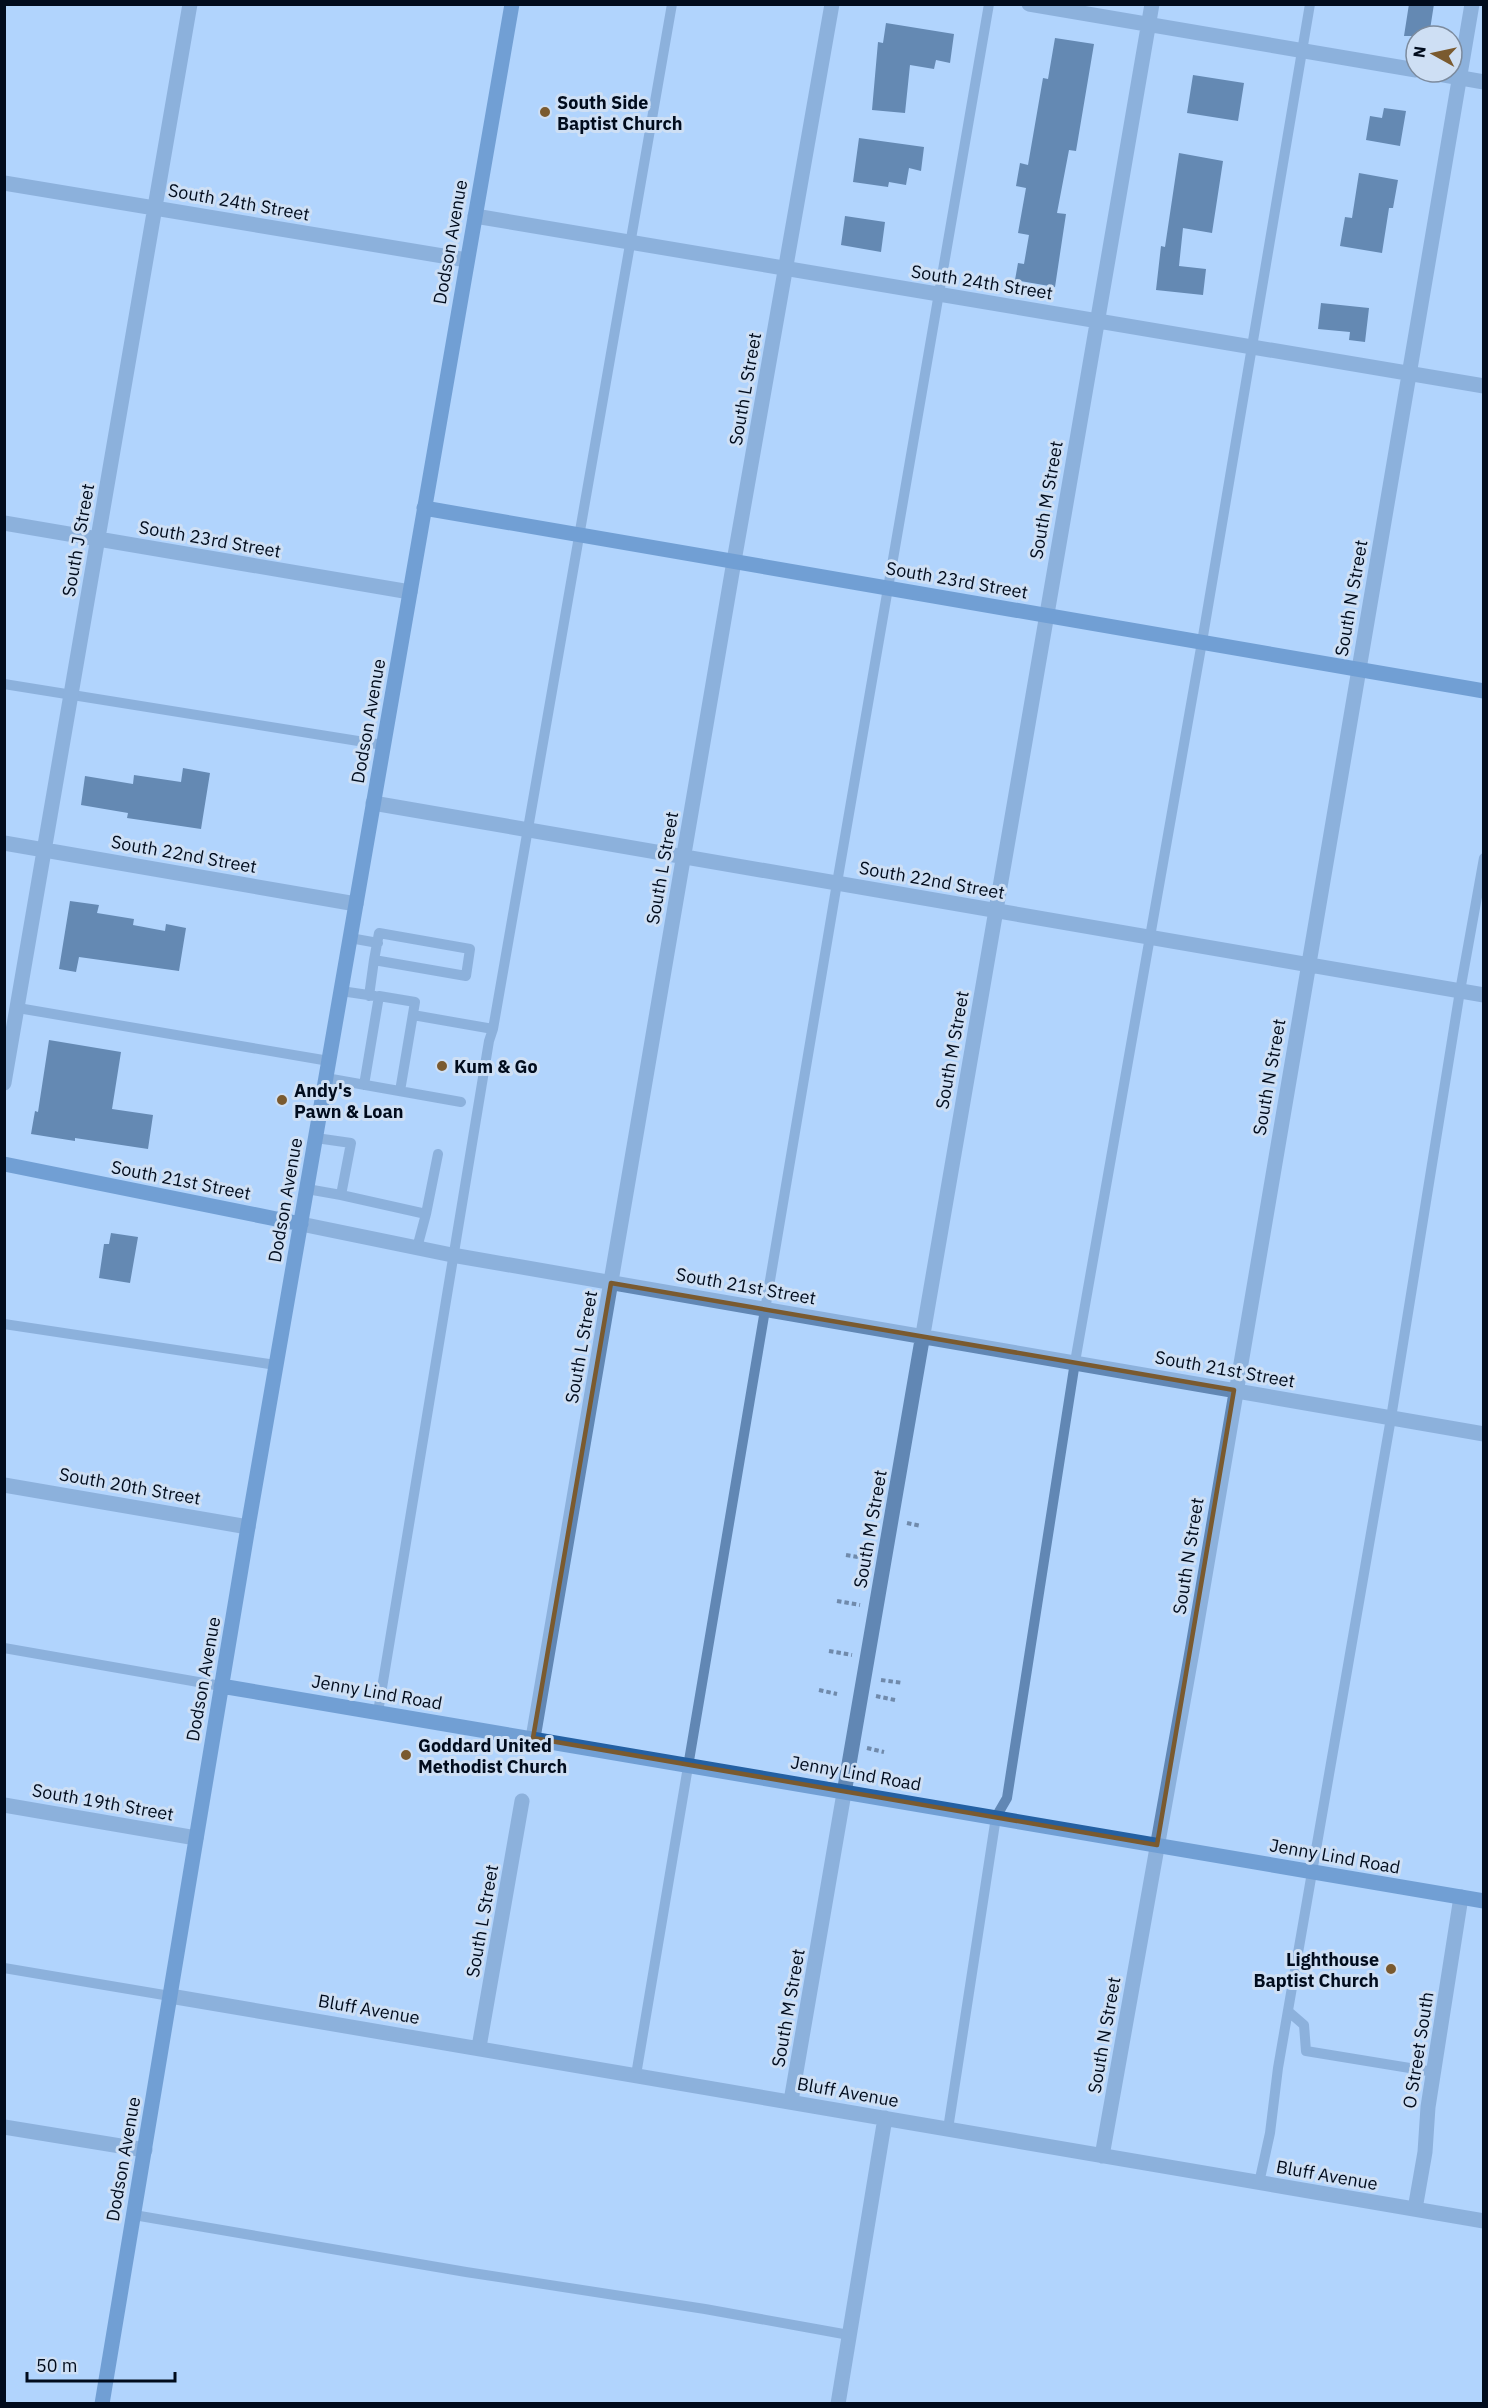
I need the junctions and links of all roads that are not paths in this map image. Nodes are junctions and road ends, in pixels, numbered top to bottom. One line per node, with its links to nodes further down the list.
1 (190, 4): 18 (street, South J Street)
2 (512, 4): 19 (street, Dodson Avenue)
3 (672, 4): 20 (lane)
4 (832, 4): 22 (street, South L Street)
5 (989, 4): 23 (lane)
6 (1029, 4): 10 (street)
7 (1152, 4): 10 (street, South M Street)
8 (1310, 4): 11 (lane)
9 (1472, 4): 12 (street, South N Street)
10 (1149, 24): 11 (street); 24 (street, South M Street)
11 (1301, 49): 13 (street); 25 (lane)
12 (1464, 53)
13 (1404, 68)
14 (1464, 79): 15 (street)
15 (1484, 82)
16 (1459, 84): 26 (street, South N Street)
17 (4, 183): 18 (street, South 24th Street)
18 (155, 208): 21 (street, South 24th Street); 31 (street, South J Street)
19 (475, 216): 20 (street, South 24th Street); 21 (street, Dodson Avenue)
20 (630, 242): 22 (street, South 24th Street); 30 (lane)
21 (467, 260): 28 (street, Dodson Avenue)
22 (786, 268): 23 (street, South 24th Street); 32 (street, South L Street)
23 (939, 294): 24 (street, South 24th Street); 33 (lane)
24 (1097, 321): 25 (street, South 24th Street); 35 (street, South M Street)
25 (1251, 347): 26 (street, South 24th Street); 36 (lane)
26 (1409, 373): 27 (street, South 24th Street); 37 (street, South N Street)
27 (1484, 386)
28 (424, 507): 30 (street, South 23rd Street); 34 (street, Dodson Avenue)
29 (4, 523): 31 (street, South 23rd Street)
30 (581, 535): 32 (street, South 23rd Street); 43 (lane)
31 (98, 539): 34 (street, South 23rd Street); 40 (street, South J Street)
32 (734, 561): 33 (street, South 23rd Street); 46 (street, South L Street)
33 (888, 588): 35 (street, South 23rd Street); 48 (lane)
34 (410, 592): 41 (street, Dodson Avenue)
35 (1046, 615): 36 (street, South 23rd Street); 50 (street, South M Street)
36 (1202, 642): 37 (street, South 23rd Street); 51 (lane)
37 (1358, 670): 39 (street, South 23rd Street); 55 (street, South N Street)
38 (4, 684): 40 (lane)
39 (1484, 691)
40 (71, 696): 41 (lane); 45 (street, South J Street)
41 (383, 745): 42 (street, Dodson Avenue)
42 (373, 803): 43 (street, South 22nd Street); 49 (street, Dodson Avenue)
43 (529, 830): 46 (street, South 22nd Street); 62 (lane)
44 (4, 843): 45 (street, South 22nd Street)
45 (45, 850): 49 (street, South 22nd Street); 60 (street, South J Street)
46 (684, 857): 48 (street, South 22nd Street); 78 (street, South L Street)
47 (1484, 858): 57 (lane)
48 (837, 884): 50 (street, South 22nd Street); 79 (lane)
49 (356, 904): 52 (street, Dodson Avenue)
50 (996, 911): 51 (street, South 22nd Street); 81 (street, South M Street)
51 (1150, 937): 55 (street, South 22nd Street); 82 (lane)
52 (351, 938): 53 (lane); 56 (street, Dodson Avenue)
53 (378, 943): 54 (lane); 54 (lane)
54 (374, 960): 59 (lane)
55 (1308, 964): 57 (street, South 22nd Street); 84 (street, South N Street)
56 (341, 991): 59 (lane); 63 (street, Dodson Avenue)
57 (1460, 991): 58 (street, South 22nd Street); 85 (lane)
58 (1484, 995)
59 (374, 996): 61 (lane); 66 (lane)
60 (18, 1008): 63 (lane); 65 (street, South J Street)
61 (413, 1015): 62 (lane); 67 (lane)
62 (493, 1029): 77 (lane)
63 (329, 1061): 64 (street, Dodson Avenue)
64 (326, 1078): 66 (lane); 69 (street, Dodson Avenue)
65 (4, 1083)
66 (364, 1085): 67 (lane)
67 (400, 1091): 68 (lane)
68 (461, 1102)
69 (316, 1138): 72 (street, Dodson Avenue); 73 (lane)
70 (438, 1154): 74 (lane)
71 (4, 1164): 75 (street, South 21st Street)
72 (307, 1189): 73 (lane); 75 (street, Dodson Avenue)
73 (341, 1195): 74 (lane)
74 (426, 1214): 76 (lane)
75 (301, 1224): 76 (street, South 21st Street); 83 (street, Dodson Avenue)
76 (417, 1248): 77 (street, South 21st Street)
77 (452, 1255): 78 (street, South 21st Street); 91 (lane)
78 (611, 1283): 79 (street, South 21st Street); 92 (street, South L Street)
79 (766, 1310): 81 (street, South 21st Street); 93 (lane)
80 (4, 1324): 83 (lane)
81 (923, 1335): 82 (street, South 21st Street); 94 (street, South M Street)
82 (1075, 1362): 84 (street, South 21st Street); 97 (lane)
83 (276, 1365): 88 (street, Dodson Avenue)
84 (1234, 1390): 85 (street, South 21st Street); 99 (street, South N Street)
85 (1391, 1418): 86 (street, South 21st Street); 100 (lane)
86 (1484, 1434)
87 (4, 1485): 88 (street, South 20th Street)
88 (249, 1527): 90 (street, Dodson Avenue)
89 (4, 1648): 90 (lane)
90 (221, 1686): 91 (street, Jenny Lind Road); 98 (street, Dodson Avenue)
91 (378, 1712): 92 (street, Jenny Lind Road)
92 (533, 1738): 93 (street, Jenny Lind Road)
93 (688, 1764): 94 (street, Jenny Lind Road); 108 (lane)
94 (844, 1791): 97 (street, Jenny Lind Road); 109 (street, South M Street)
95 (522, 1801): 106 (street, South L Street)
96 (4, 1805): 98 (street, South 19th Street)
97 (996, 1817): 99 (street, Jenny Lind Road); 112 (lane)
98 (196, 1838): 104 (street, Dodson Avenue)
99 (1157, 1845): 100 (street, Jenny Lind Road); 114 (street, South N Street)
100 (1313, 1872): 101 (street, Jenny Lind Road); 105 (lane)
101 (1461, 1897): 102 (street, Jenny Lind Road); 107 (street, O Street South)
102 (1484, 1901)
103 (4, 1968): 104 (lane)
104 (170, 1996): 106 (street, Bluff Avenue); 113 (street, Dodson Avenue)
105 (1289, 2012): 107 (lane); 115 (lane)
106 (479, 2048): 108 (street, Bluff Avenue)
107 (1434, 2072): 116 (street, O Street South)
108 (636, 2075): 109 (street, Bluff Avenue)
109 (791, 2101): 110 (street, Bluff Avenue)
110 (885, 2118): 112 (street, Bluff Avenue); 119 (street)
111 (4, 2127): 113 (street)
112 (948, 2129): 114 (street, Bluff Avenue)
113 (145, 2150): 117 (street, Dodson Avenue)
114 (1102, 2156): 115 (street, Bluff Avenue)
115 (1259, 2183): 116 (street, Bluff Avenue)
116 (1414, 2209): 118 (street, Bluff Avenue)
117 (134, 2214): 119 (lane); 120 (street, Dodson Avenue)
118 (1484, 2221)
119 (849, 2335): 121 (street)
120 (102, 2403)
121 (838, 2403)

